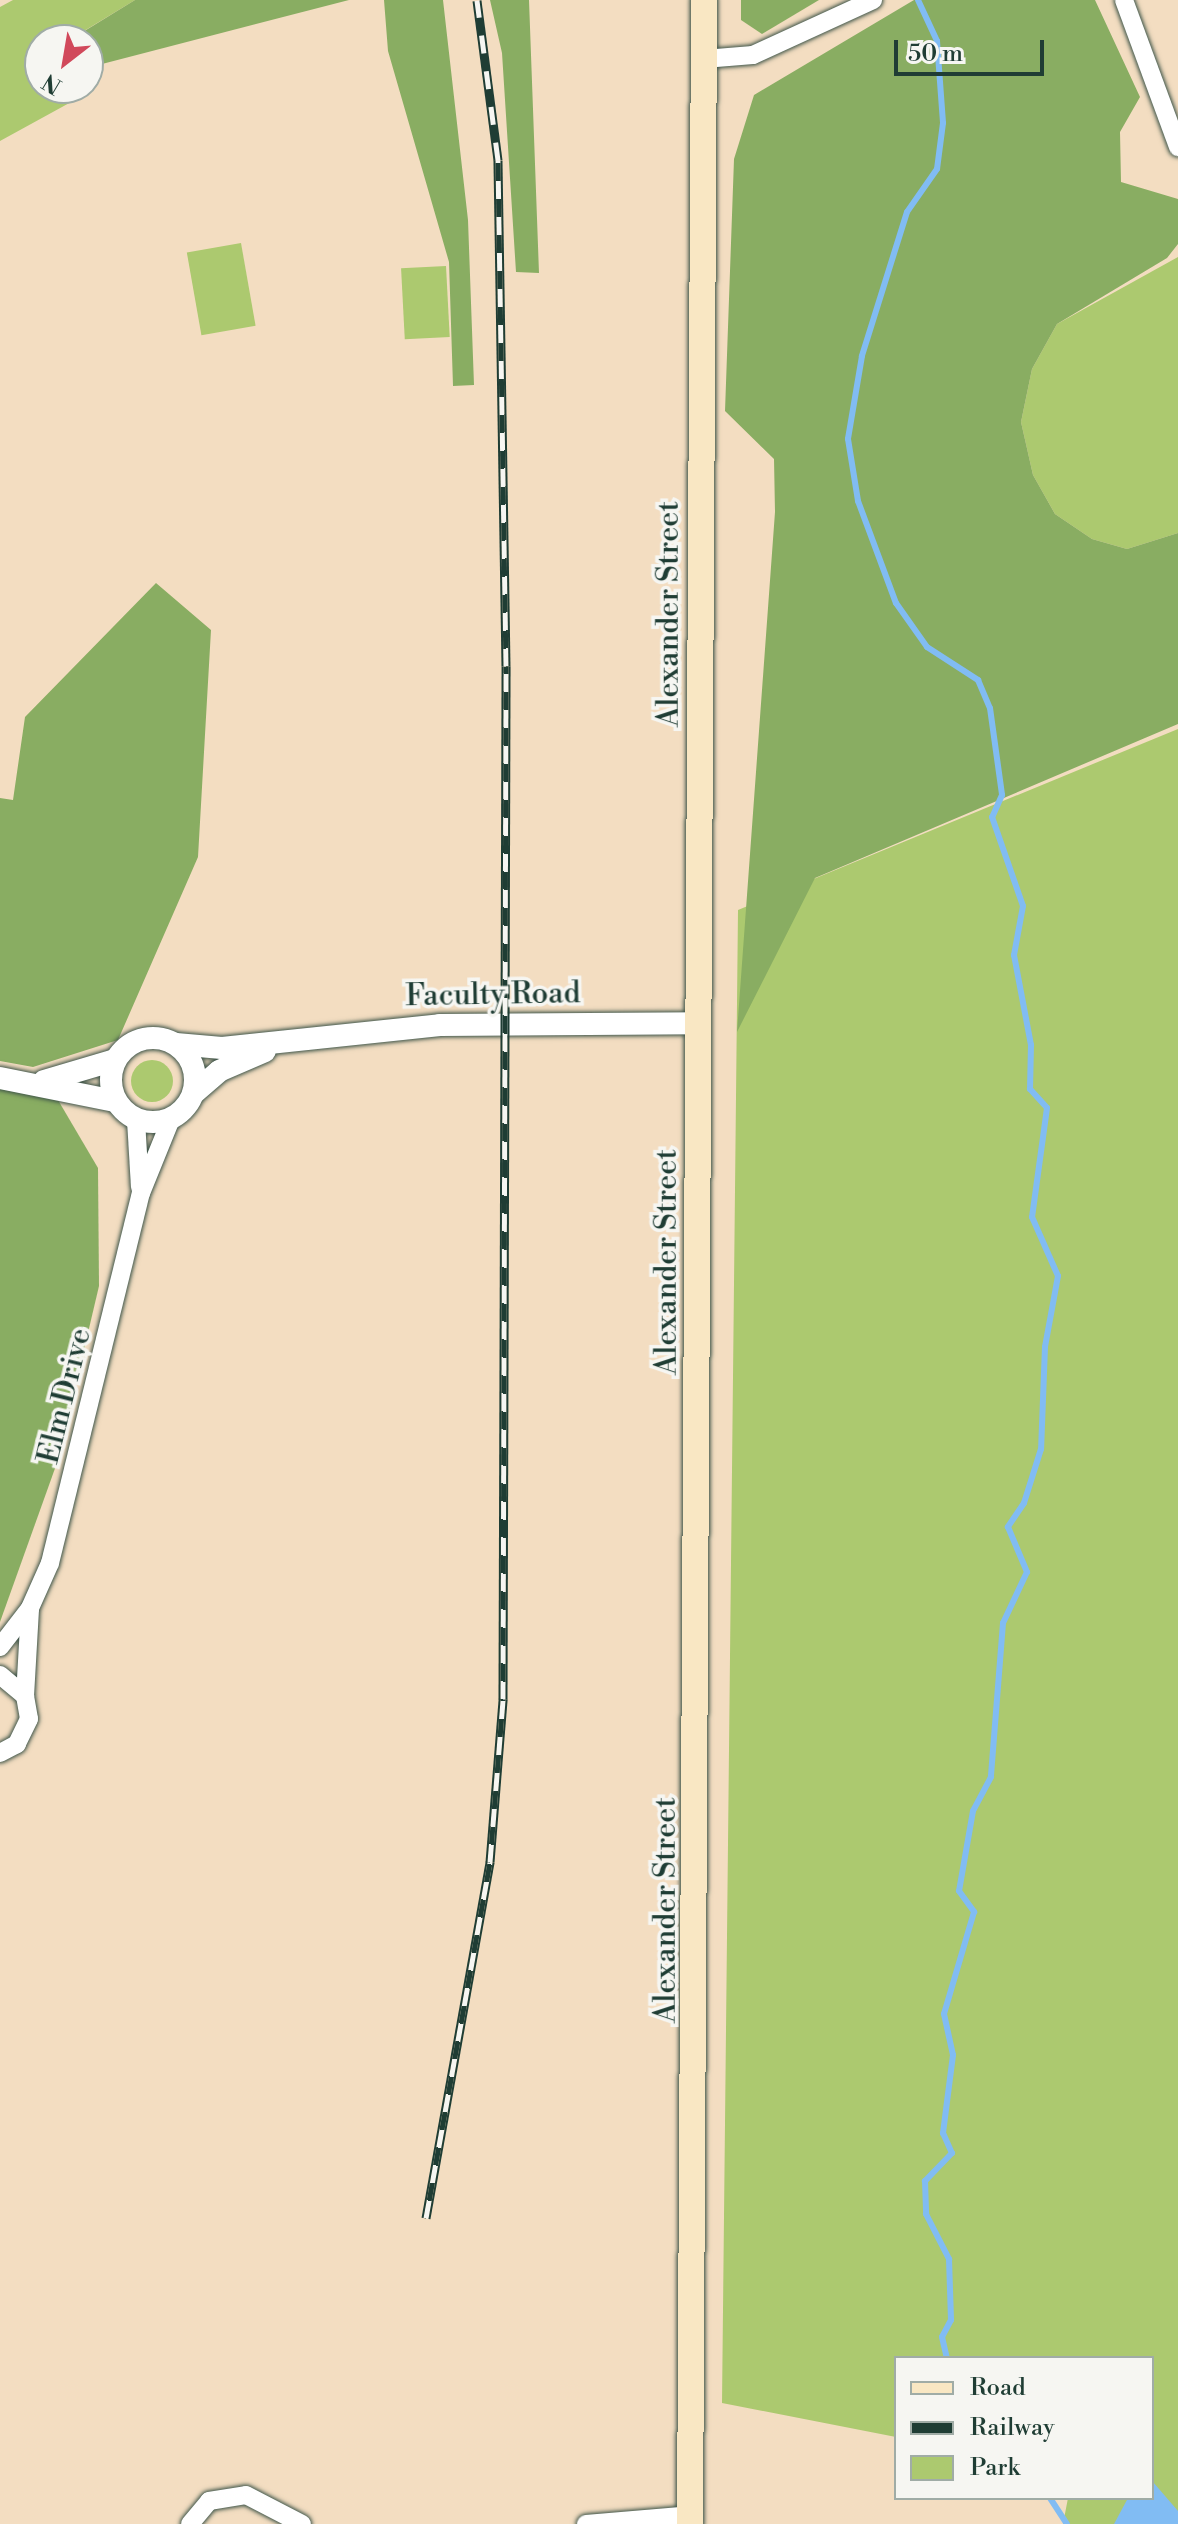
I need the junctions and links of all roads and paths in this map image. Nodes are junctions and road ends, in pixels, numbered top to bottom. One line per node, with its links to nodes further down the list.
1 (704, 0): 4 (main road, Alexander Street)
2 (872, 0): 4 (street)
3 (1124, 0): 5 (street)
4 (704, 59): 6 (main road, Alexander Street)
5 (1178, 147)
6 (699, 1023): 7 (street, Faculty Road); 22 (main road, Alexander Street)
7 (288, 1041): 8 (street, Faculty Road); 12 (street, Faculty Road)
8 (176, 1044): 9 (street); 12 (street)
9 (115, 1060): 11 (street); 13 (street)
10 (0, 1078): 11 (street)
11 (39, 1083): 13 (street)
12 (194, 1093): 14 (street)
13 (115, 1101): 15 (street)
14 (171, 1119): 15 (street); 16 (street, Elm Drive)
15 (136, 1120): 16 (street, Elm Drive)
16 (141, 1193): 17 (street, Elm Drive)
17 (30, 1608): 18 (street, Elm Drive); 20 (street, Elm Drive)
18 (0, 1647)
19 (0, 1675): 20 (street)
20 (25, 1696): 21 (street, Elm Drive)
21 (0, 1753)
22 (690, 2520): 25 (street)
23 (190, 2524): 24 (street)
24 (302, 2524)
25 (586, 2524)

